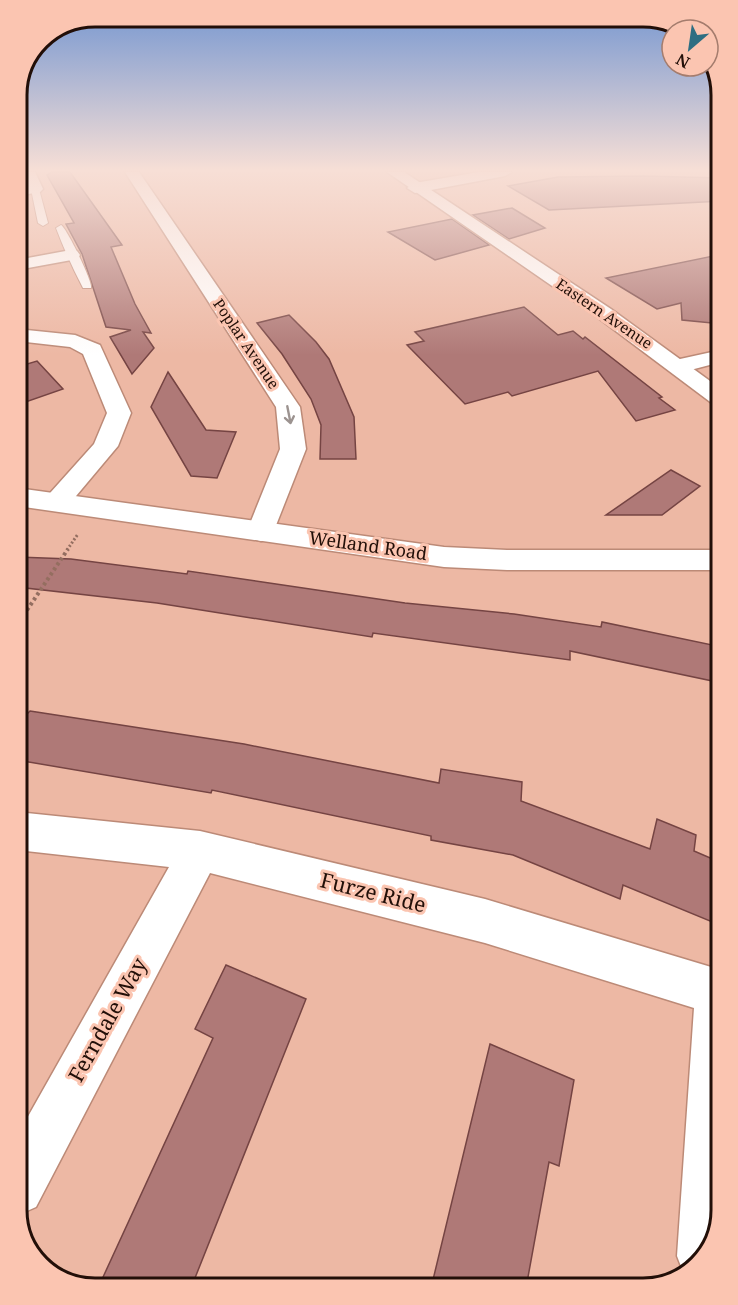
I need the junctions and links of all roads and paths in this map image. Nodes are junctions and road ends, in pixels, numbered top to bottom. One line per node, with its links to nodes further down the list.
1 (63, 233): 4 (lane)
2 (172, 233): 13 (street, Poplar Avenue, one-way to 13)
3 (482, 233): 9 (street, Eastern Avenue)
4 (71, 255): 5 (street); 6 (lane)
5 (27, 263)
6 (87, 286)
7 (27, 336): 12 (street)
8 (711, 359): 9 (street)
9 (679, 366): 10 (street, Eastern Avenue)
10 (711, 391)
11 (27, 498): 12 (street, Welland Road)
12 (56, 502): 13 (street, Welland Road)
13 (261, 531): 15 (street, Welland Road)
14 (79, 532): 16 (path)
15 (711, 560)
16 (27, 610)
17 (27, 832): 18 (street, Furze Ride)
18 (200, 852): 19 (street, Furze Ride); 21 (street, Ferndale Way)
19 (711, 990)
20 (711, 1151): 22 (street)
21 (27, 1168)
22 (706, 1234)

